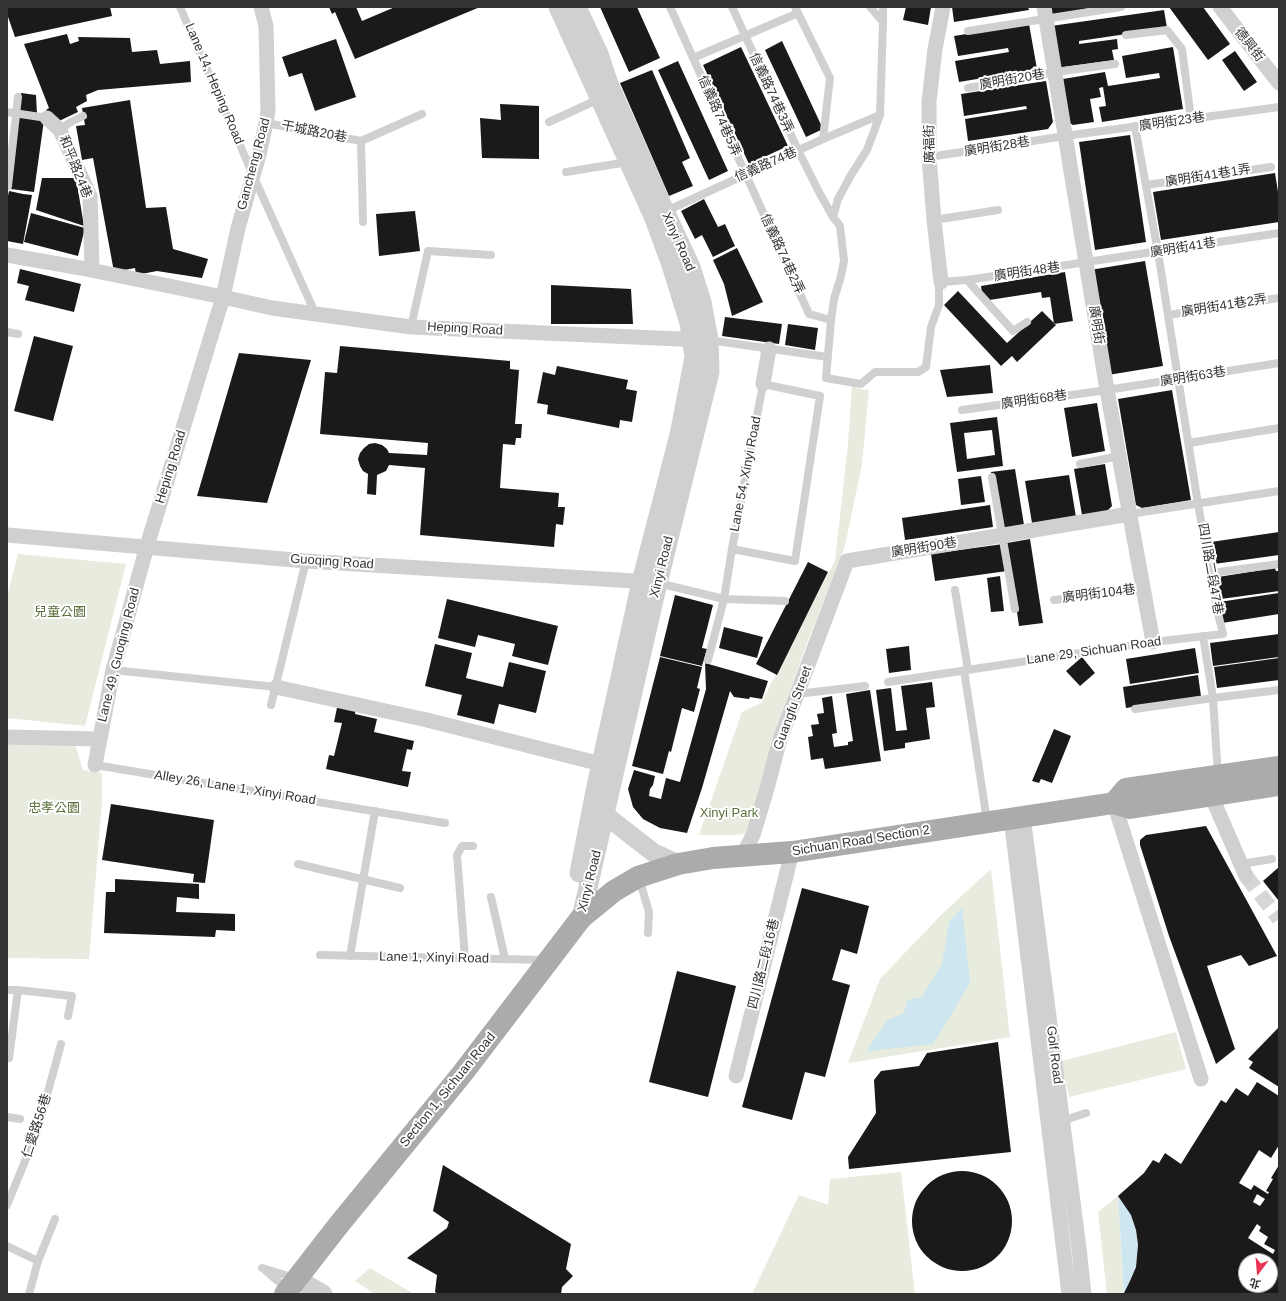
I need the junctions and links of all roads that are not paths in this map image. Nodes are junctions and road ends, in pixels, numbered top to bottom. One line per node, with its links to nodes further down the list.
1 (180, 7): 47 (lane, Lane 14, Heping Road)
2 (260, 7): 34 (street, Gancheng Road)
3 (558, 7): 24 (street, Xinyi Road)
4 (577, 7): 51 (street, Xinyi Road)
5 (670, 7): 18 (lane, 信義路74巷5弄)
6 (732, 7): 17 (lane, 信義路74巷3弄)
7 (870, 7): 14 (lane)
8 (883, 7): 14 (lane)
9 (943, 7): 42 (street, 廣福街)
10 (1121, 7): 13 (lane)
11 (1220, 7): 21 (street, 德興街)
12 (797, 10): 17 (lane); 38 (lane)
13 (1045, 12): 15 (lane); 20 (street, 廣明街)
14 (883, 22): 29 (lane)
15 (968, 31)
16 (1126, 35): 32 (lane)
17 (745, 36): 18 (lane); 40 (lane, 信義路74巷3弄)
18 (693, 58): 46 (lane, 信義路74巷5弄)
19 (1115, 64): 20 (lane, 廣明街20巷)
20 (1055, 72): 22 (lane, 廣明街20巷); 37 (street, 廣明街)
21 (1279, 83)
22 (968, 88)
23 (18, 97): 27 (lane)
24 (599, 98): 33 (lane); 43 (street, Xinyi Road)
25 (1279, 107): 32 (lane, 廣明街23巷)
26 (7, 112): 27 (lane)
27 (16, 113): 31 (lane); 41 (lane)
28 (422, 114): 39 (lane, 干城路20巷)
29 (880, 115): 38 (lane, 信義路74巷); 52 (lane)
30 (83, 116): 36 (lane)
31 (47, 118): 36 (street, 和平路24巷)
32 (1191, 119): 35 (lane, 廣明街23巷)
33 (549, 122)
34 (266, 123): 39 (lane, 干城路20巷); 47 (street, Gancheng Road)
35 (1135, 126): 37 (lane, 廣明街23巷); 48 (lane, 廣明街41巷1弄)
36 (60, 130): 60 (street, 和平路24巷)
37 (1065, 136): 42 (lane, 廣明街28巷); 59 (street, 廣明街)
38 (823, 139): 40 (lane, 信義路74巷)
39 (361, 141): 54 (lane, 干城路20巷)
40 (798, 150): 46 (lane, 信義路74巷); 52 (lane, 信義路74巷3弄)
41 (9, 155): 49 (lane)
42 (929, 158): 53 (street, 廣福街)
43 (628, 162): 45 (lane); 51 (street, Xinyi Road)
44 (1271, 167): 48 (lane, 廣明街41巷1弄)
45 (566, 172)
46 (745, 174): 51 (lane, 信義路74巷); 67 (lane, 信義路74巷2弄)
47 (253, 175): 63 (street, Gancheng Road); 65 (lane, Lane 14, Heping Road)
48 (1146, 185): 56 (lane, 廣明街41巷1弄)
49 (8, 186)
50 (998, 210): 53 (lane)
51 (659, 214): 72 (street, Xinyi Road)
52 (833, 217): 67 (lane, 信義路74巷3弄)
53 (934, 220): 62 (street, 廣福街)
54 (363, 222)
55 (1279, 233): 56 (lane, 廣明街41巷)
56 (1158, 252): 59 (lane, 廣明街41巷); 66 (lane, 廣明街41巷2弄)
57 (7, 255): 60 (street, Heping Road)
58 (491, 255): 69 (lane)
59 (1086, 263): 61 (lane, 廣明街48巷); 78 (street, 廣明街)
60 (92, 270): 63 (street, Heping Road)
61 (967, 280): 62 (lane, 廣明街48巷); 68 (lane, 廣明街48巷)
62 (941, 282): 74 (lane, 信義路74巷3弄)
63 (223, 297): 65 (street, Heping Road); 90 (street, Heping Road)
64 (1279, 298): 66 (lane, 廣明街41巷2弄)
65 (316, 314): 69 (street, Heping Road)
66 (1168, 315): 76 (lane, 廣明街41巷2弄)
67 (831, 320): 74 (lane, 信義路74巷3弄)
68 (1027, 322)
69 (411, 327): 72 (street, Heping Road)
70 (7, 332): 71 (lane)
71 (18, 334)
72 (701, 340): 73 (lane); 96 (street, Xinyi Road)
73 (769, 349): 74 (lane); 77 (street, Lane 54, Xinyi Road)
74 (828, 357)
75 (1279, 363): 76 (lane, 廣明街63巷)
76 (1179, 379): 78 (lane, 廣明街63巷); 81 (lane, 廣明街41巷2弄)
77 (763, 384): 91 (lane, Lane 54, Xinyi Road); 91 (lane)
78 (1107, 390): 79 (lane, 廣明街68巷); 82 (street, 廣明街)
79 (962, 410)
80 (1279, 428): 81 (lane)
81 (1189, 443): 86 (lane, 四川路二段47巷)
82 (1120, 456): 83 (lane); 87 (street, 廣明街)
83 (1080, 464)
84 (992, 477): 89 (lane)
85 (1279, 491): 86 (lane)
86 (1198, 504): 87 (lane); 95 (lane, 四川路二段47巷)
87 (1130, 514): 89 (street, 廣明街90巷); 97 (street, 廣明街)
88 (7, 535): 90 (street, Guoqing Road)
89 (1001, 536): 93 (street, 廣明街90巷); 102 (lane)
90 (147, 546): 92 (street, Guoqing Road); 107 (street, Lane 49, Guoqing Road)
91 (732, 549): 99 (lane, Lane 54, Xinyi Road)
92 (306, 561): 96 (street, Guoqing Road); 111 (lane)
93 (847, 561): 113 (street, Guangfu Street)
94 (1279, 564): 95 (lane)
95 (1211, 573): 103 (lane, 四川路二段47巷)
96 (649, 582): 99 (lane); 119 (street, Xinyi Road); 127 (street, Xinyi Road)
97 (1144, 589): 100 (lane, 廣明街104巷); 105 (street, 廣明街)
98 (955, 590): 108 (lane)
99 (724, 600): 101 (lane); 106 (lane, Lane 54, Xinyi Road)
100 (1054, 600)
101 (785, 601)
102 (1015, 609)
103 (1224, 634): 104 (lane, Lane 29, Sichuan Road)
104 (1203, 636): 105 (lane, Lane 29, Sichuan Road); 114 (lane)
105 (1153, 642): 108 (lane, Lane 29, Sichuan Road)
106 (708, 660)
107 (113, 670): 111 (lane); 118 (street, Lane 49, Guoqing Road)
108 (966, 670): 109 (lane, Lane 29, Sichuan Road); 129 (lane)
109 (888, 682)
110 (865, 686): 113 (lane)
111 (276, 687): 115 (lane); 119 (street)
112 (1279, 690): 114 (lane)
113 (797, 694): 133 (street, Guangfu Street)
114 (1213, 698): 116 (lane); 124 (lane)
115 (271, 705)
116 (1135, 708)
117 (7, 737): 118 (street)
118 (99, 739): 120 (street, Lane 49, Guoqing Road)
119 (601, 764): 123 (street, Xinyi Road)
120 (95, 765): 126 (lane, Alley 26, Lane 1, Xinyi Road)
121 (1279, 767): 124 (main road, Sichuan Road Section 2)
122 (1279, 785): 124 (main road, Sichuan Road Section 2)
123 (596, 786): 127 (street); 143 (street, Xinyi Road)
124 (1216, 786): 125 (main road, Sichuan Road Section 2); 137 (street)
125 (1114, 803): 128 (main road, Sichuan Road Section 2); 156 (street)
126 (375, 811): 130 (lane, Alley 26, Lane 1, Xinyi Road); 139 (lane)
127 (605, 815): 136 (street); 143 (street, Xinyi Road)
128 (1017, 817): 129 (main road, Sichuan Road Section 2); 160 (street, Golf Road); 168 (street, Golf Road)
129 (987, 821): 132 (main road, Sichuan Road Section 2)
130 (445, 823)
131 (473, 846): 147 (lane)
132 (792, 852): 133 (main road, Sichuan Road Section 2); 155 (street, 四川路二段16巷)
133 (743, 856): 136 (main road, Sichuan Road Section 2)
134 (1272, 859): 137 (lane)
135 (298, 864): 139 (lane)
136 (678, 864): 138 (main road, Sichuan Road Section 2)
137 (1243, 870)
138 (638, 877): 141 (main road, Sichuan Road Section 2); 144 (lane)
139 (363, 879): 140 (lane); 146 (lane)
140 (400, 888)
141 (614, 891): 143 (main road, Section 1, Sichuan Road)
142 (491, 897): 148 (lane)
143 (581, 918): 149 (main road, Section 1, Sichuan Road)
144 (648, 933)
145 (320, 955): 146 (lane, Lane 1, Xinyi Road)
146 (350, 956): 147 (lane, Lane 1, Xinyi Road)
147 (464, 958): 148 (lane, Lane 1, Xinyi Road)
148 (505, 959): 149 (lane, Lane 1, Xinyi Road)
149 (549, 960): 165 (main road, Section 1, Sichuan Road)
150 (7, 990): 151 (lane)
151 (18, 990): 152 (lane); 154 (lane)
152 (68, 1016)
153 (61, 1044): 161 (lane, 仁愛路56巷)
154 (9, 1058)
155 (736, 1076)
156 (1201, 1079)
157 (1086, 1113): 160 (lane)
158 (7, 1117): 159 (lane)
159 (20, 1119)
160 (1062, 1121): 169 (street, Golf Road)
161 (7, 1206)
162 (55, 1218): 164 (lane)
163 (7, 1246): 164 (lane)
164 (38, 1261): 166 (lane)
165 (291, 1289): 167 (street)
166 (29, 1294)
167 (323, 1294)
168 (1069, 1294)
169 (1084, 1294)

